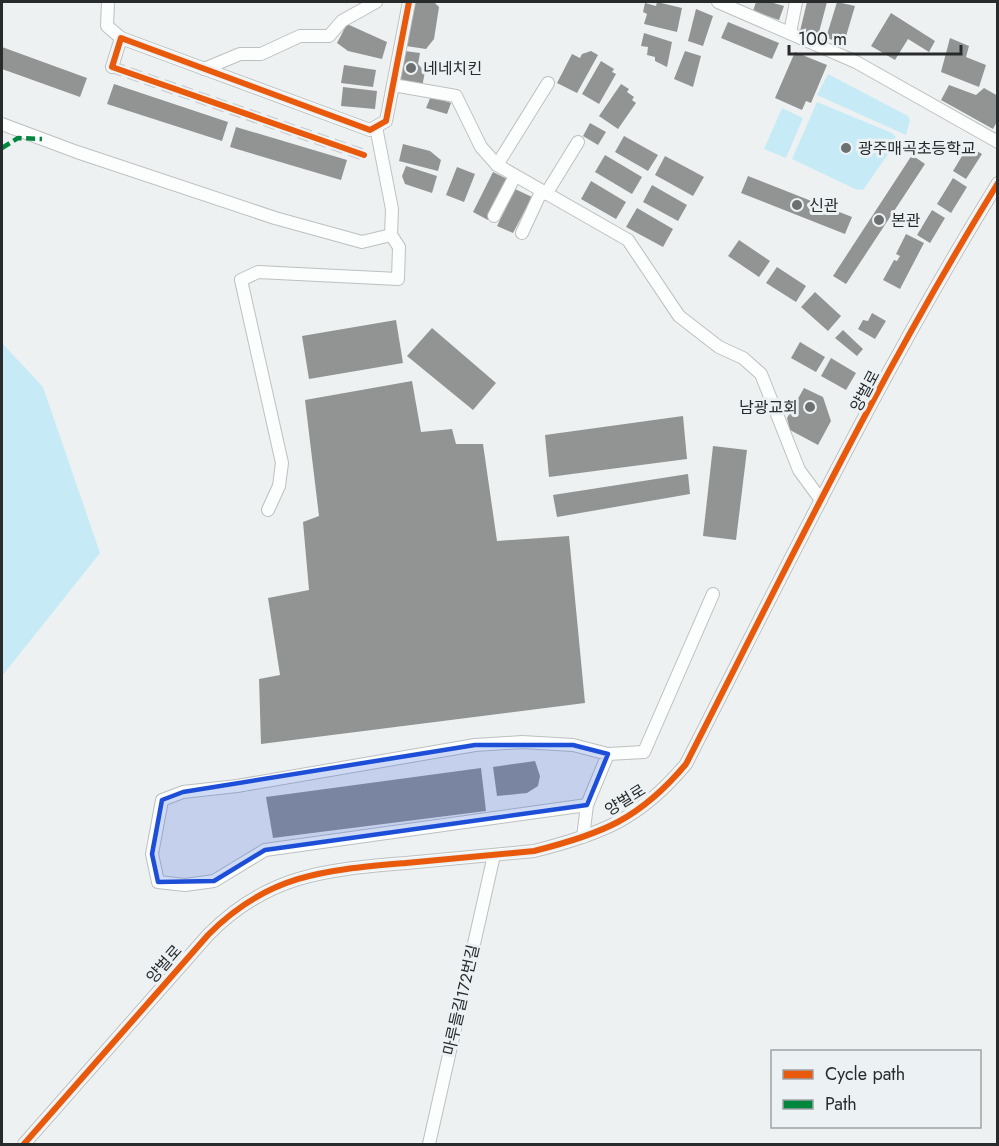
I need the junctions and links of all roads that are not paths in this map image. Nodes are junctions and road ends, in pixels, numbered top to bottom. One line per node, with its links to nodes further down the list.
1 (108, 2): 7 (street)
2 (376, 2): 9 (street)
3 (409, 2): 11 (street)
4 (718, 2): 6 (street)
5 (796, 2): 6 (street)
6 (790, 33): 15 (street)
7 (120, 38): 8 (street); 9 (street)
8 (112, 67)
9 (204, 69): 13 (street)
10 (548, 83): 16 (street)
11 (393, 85): 13 (street); 16 (street)
12 (2, 123): 22 (street)
13 (376, 127): 22 (street)
14 (578, 142): 19 (street)
15 (998, 142)
16 (497, 165): 17 (street)
17 (515, 176): 19 (street); 20 (street)
18 (998, 183): 23 (street, 양벌로)
19 (544, 193): 21 (street); 23 (street)
20 (494, 216)
21 (522, 233)
22 (392, 235): 24 (street)
23 (821, 500): 28 (street, 양벌로)
24 (268, 510)
25 (713, 594): 26 (street)
26 (608, 754): 27 (street); 27 (street)
27 (587, 805): 28 (street)
28 (583, 837): 29 (street, 양벌로)
29 (494, 855): 30 (street, 양벌로); 31 (street, 마루들길172번길)
30 (24, 1144)
31 (429, 1144)

